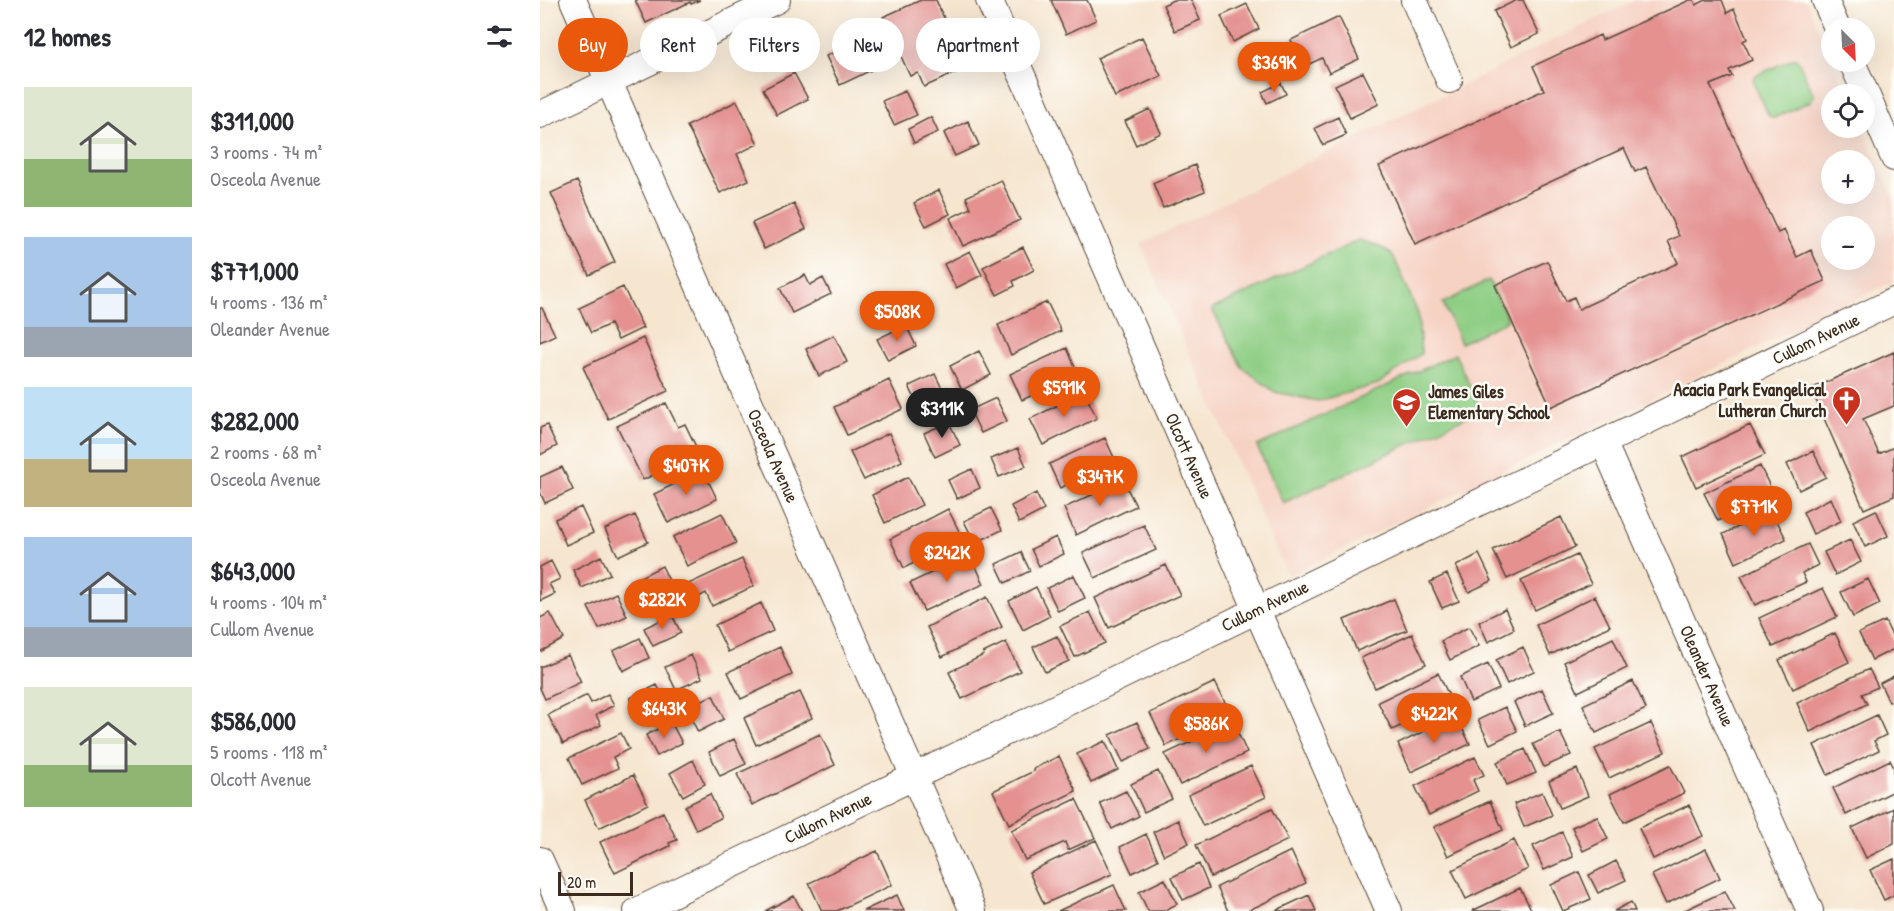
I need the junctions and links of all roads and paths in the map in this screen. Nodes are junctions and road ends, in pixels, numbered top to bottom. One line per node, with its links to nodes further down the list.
1 (573, 0): 9 (street, Osceola Avenue)
2 (777, 0): 9 (street)
3 (989, 0): 14 (street, Olcott Avenue)
4 (1414, 0): 8 (street)
5 (1824, 0): 6 (street)
6 (1832, 18)
7 (1856, 72): 11 (street)
8 (1449, 80)
9 (609, 82): 10 (street); 15 (street, Osceola Avenue)
10 (540, 115)
11 (1894, 158)
12 (1894, 301): 13 (street, Cullom Avenue)
13 (1603, 442): 14 (street, Cullom Avenue); 21 (street, Oleander Avenue)
14 (1257, 610): 15 (street, Cullom Avenue); 20 (street, Olcott Avenue)
15 (914, 776): 18 (street, Cullom Avenue); 19 (street, Osceola Avenue)
16 (540, 860): 17 (street)
17 (563, 911)
18 (637, 911)
19 (973, 911)
20 (1389, 911)
21 (1810, 911)

